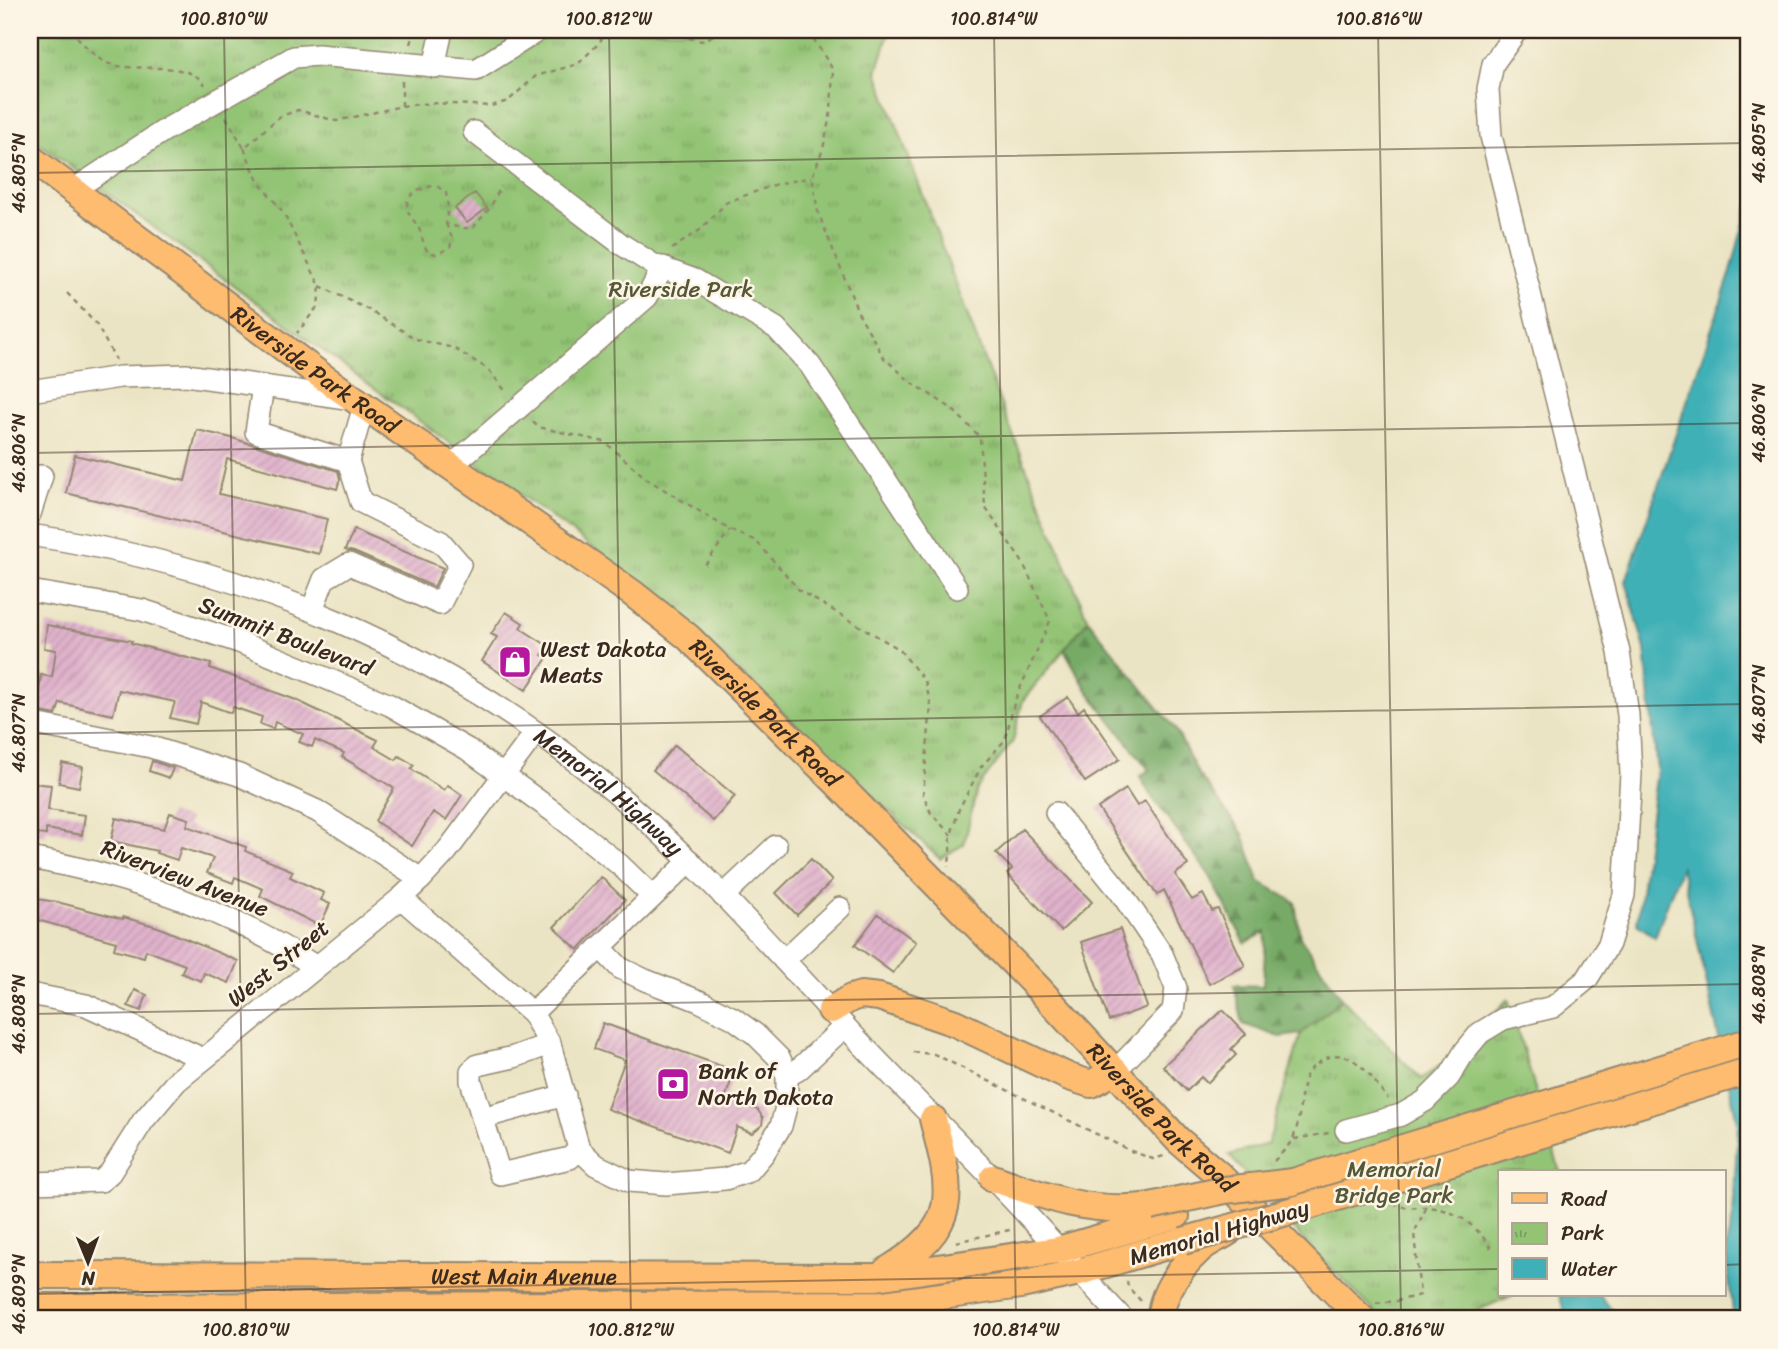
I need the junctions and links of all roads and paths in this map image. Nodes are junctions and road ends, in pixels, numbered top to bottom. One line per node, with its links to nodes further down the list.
1 (70, 30): 10 (path)
2 (442, 30): 9 (street)
3 (539, 30): 9 (street)
4 (608, 30): 12 (path)
5 (682, 30): 6 (path)
6 (714, 30)
7 (808, 30): 14 (path)
8 (1517, 30): 67 (street)
9 (434, 67): 10 (street)
10 (216, 100): 12 (path); 16 (street)
11 (474, 132): 18 (street)
12 (244, 148): 19 (path)
13 (30, 158): 16 (main road, Riverside Park Road)
14 (812, 177): 18 (path); 41 (path)
15 (501, 186): 17 (path)
16 (73, 190): 21 (main road, Riverside Park Road)
17 (446, 224): 17 (path)
18 (659, 266): 26 (street); 34 (street)
19 (320, 286): 21 (path); 26 (path)
20 (67, 293): 22 (path)
21 (284, 349): 25 (main road, Riverside Park Road)
22 (120, 377): 23 (street); 24 (street)
23 (263, 386): 25 (street); 27 (street)
24 (30, 391)
25 (358, 402): 27 (street); 28 (main road, Riverside Park Road)
26 (519, 408): 28 (street); 31 (path)
27 (348, 461): 36 (street)
28 (450, 467): 62 (main road, Riverside Park Road)
29 (30, 477): 30 (street)
30 (30, 514)
31 (730, 530): 33 (path); 41 (path)
32 (30, 536): 36 (street, Memorial Highway)
33 (705, 565)
34 (957, 588)
35 (30, 591): 39 (street, Summit Boulevard)
36 (312, 610): 38 (street, Memorial Highway)
37 (30, 723): 46 (street)
38 (536, 732): 39 (street, West Street); 44 (street, Memorial Highway)
39 (505, 776): 46 (street, West Street); 47 (street, Summit Boulevard)
40 (1056, 813): 62 (street)
41 (951, 835): 45 (path)
42 (776, 846): 48 (street)
43 (30, 858): 53 (street, Riverview Avenue)
44 (690, 861): 47 (street); 48 (street, Memorial Highway)
45 (949, 866)
46 (421, 879): 49 (street, West Street)
47 (652, 896): 51 (street)
48 (723, 896): 52 (street, Memorial Highway)
49 (401, 898): 53 (street, West Street); 55 (street)
50 (839, 908): 52 (street)
51 (600, 947): 55 (street); 63 (street)
52 (784, 960): 56 (street, Memorial Highway)
53 (315, 966): 60 (street, West Street)
54 (30, 994): 60 (street)
55 (532, 1013): 58 (street)
56 (838, 1018): 62 (main road); 63 (street); 66 (street, Memorial Highway)
57 (1748, 1042): 72 (main road, Memorial Highway, bridge)
58 (550, 1044): 64 (street); 65 (street)
59 (913, 1052): 69 (path)
60 (203, 1059): 73 (street, West Street)
61 (1748, 1070): 75 (main road, Memorial Highway, bridge)
62 (1115, 1071): 69 (main road, Riverside Park Road)
63 (787, 1076): 70 (street)
64 (565, 1095): 65 (street); 70 (street)
65 (482, 1118): 70 (street)
66 (933, 1119): 71 (street, Memorial Highway); 84 (main road)
67 (1346, 1130): 68 (path)
68 (1293, 1139)
69 (1178, 1140): 87 (main road, Riverside Park Road)
70 (579, 1149)
71 (993, 1178): 72 (main road, bridge); 80 (street, Memorial Highway)
72 (1293, 1182): 76 (main road, Memorial Highway, bridge)
73 (30, 1183)
74 (1391, 1200): 79 (path)
75 (1242, 1224): 76 (main road, Memorial Highway, bridge); 86 (main road, bridge)
76 (1179, 1228): 80 (main road, Memorial Highway); 81 (main road, Memorial Highway)
77 (1014, 1229): 78 (path)
78 (953, 1242)
79 (1491, 1248)
80 (1058, 1250): 81 (street, Memorial Highway); 84 (main road, West Main Avenue)
81 (1079, 1272): 85 (main road, West Main Avenue); 88 (street)
82 (30, 1275): 84 (main road, West Main Avenue)
83 (1125, 1275): 86 (path)
84 (877, 1277)
85 (30, 1307)
86 (1152, 1311)
87 (1367, 1311)
88 (1124, 1319)

